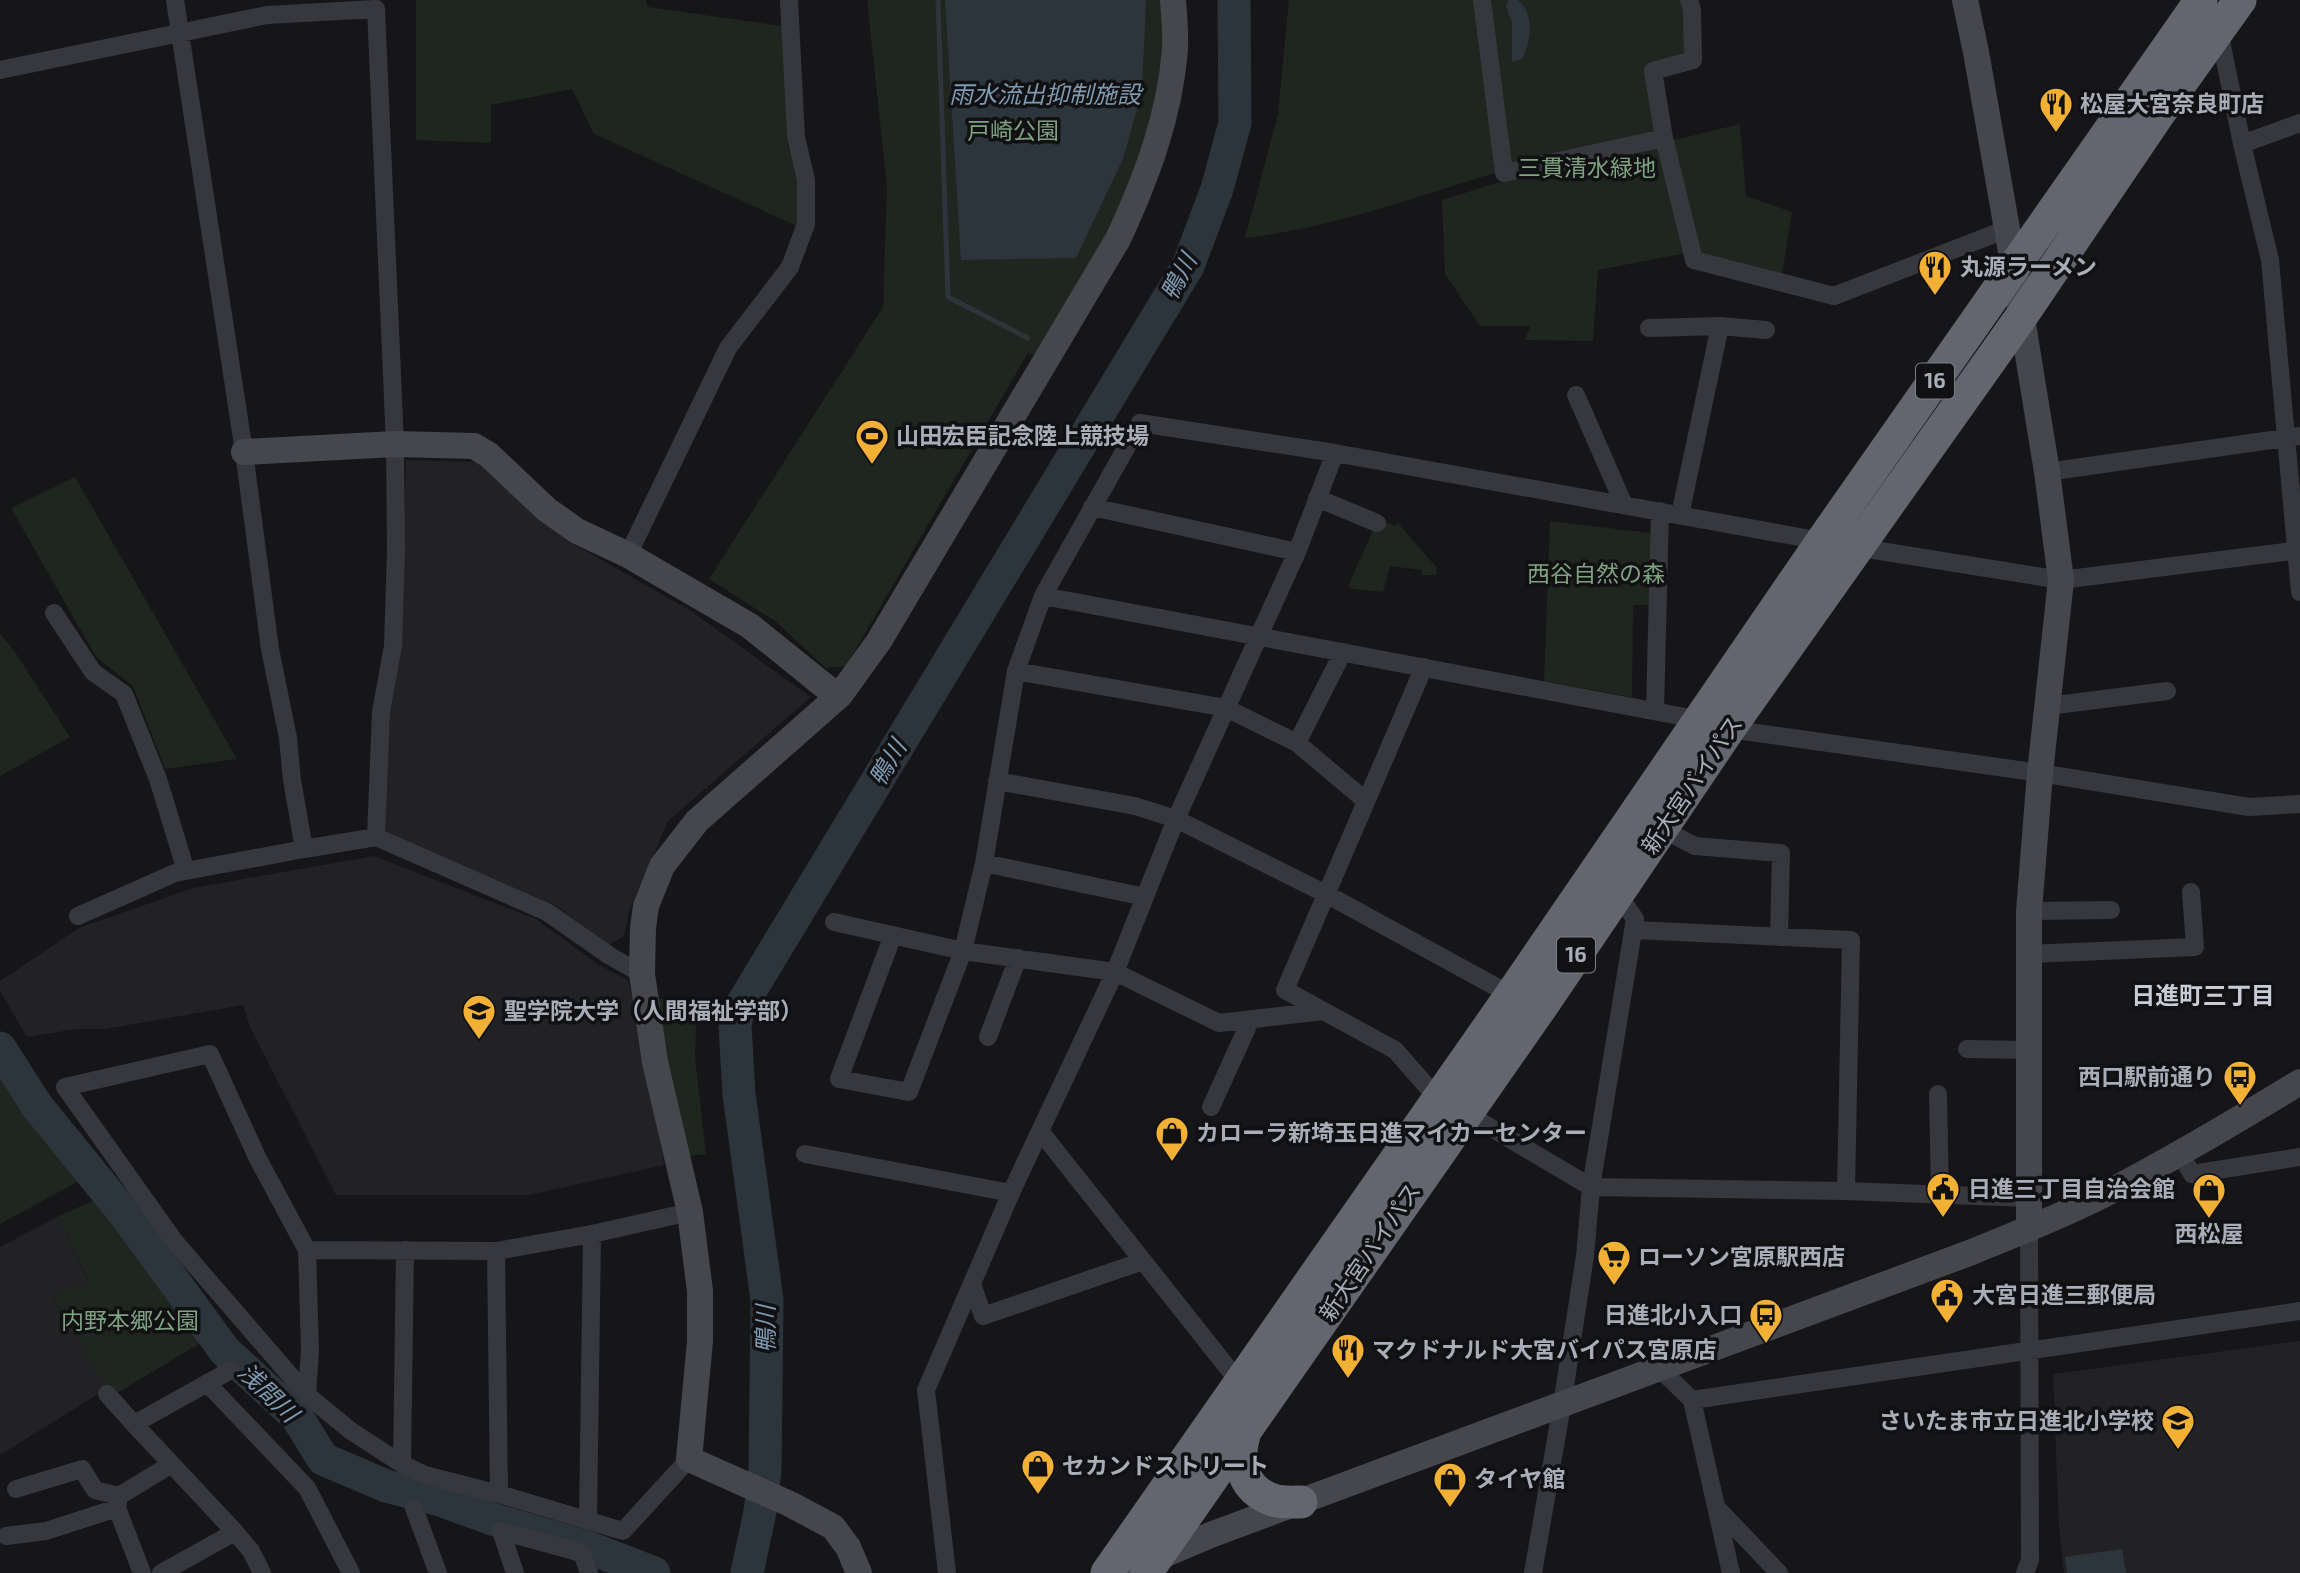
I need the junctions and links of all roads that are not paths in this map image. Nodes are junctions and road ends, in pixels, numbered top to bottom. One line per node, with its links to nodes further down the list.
1 (175, 0): 11 (street)
2 (789, 0): 38 (street)
3 (1173, 0): 48 (street)
4 (1482, 0): 14 (street)
5 (1689, 0): 14 (street)
6 (1965, 0): 16 (street)
7 (2201, 0): 17 (highway, 新大宮バイパス / 16)
8 (2240, 0): 10 (highway, 新大宮バイパス / 16)
9 (376, 4): 11 (street); 24 (street)
10 (2219, 31): 15 (street); 18 (highway, 新大宮バイパス / 16)
11 (181, 33): 12 (street); 25 (street)
12 (0, 70)
13 (2300, 124): 15 (street)
14 (1664, 138): 16 (street)
15 (2242, 144): 23 (street)
16 (2007, 229): 17 (street)
17 (2014, 269): 18 (street); 34 (highway, 新大宮バイパス / 16)
18 (2021, 317): 27 (street); 35 (highway, 新大宮バイパス / 16)
19 (1720, 326): 20 (street); 21 (street); 32 (street)
20 (1649, 328)
21 (1766, 330)
22 (1576, 396): 29 (street)
23 (2293, 437): 27 (street); 36 (street)
24 (395, 444): 25 (street); 38 (street); 60 (street)
25 (244, 452): 61 (street)
26 (1335, 453): 28 (street); 29 (street); 30 (street)
27 (2047, 472): 39 (street)
28 (1317, 498): 33 (street); 37 (street)
29 (1624, 505): 31 (street)
30 (1093, 507): 37 (street); 41 (street)
31 (1660, 511): 32 (street); 51 (street)
32 (1680, 515): 34 (street)
33 (1377, 523)
34 (1822, 541): 35 (street); 52 (highway, 新大宮バイパス / 16)
35 (1858, 548): 39 (street); 52 (highway, 新大宮バイパス / 16)
36 (2298, 550): 39 (street); 40 (street)
37 (1297, 552): 43 (street)
38 (628, 555): 48 (street)
39 (2061, 580): 49 (street)
40 (2300, 592)
41 (1043, 596): 43 (street); 46 (street)
42 (54, 613): 63 (street)
43 (1258, 635): 44 (street); 50 (street)
44 (1343, 652): 45 (street); 53 (street)
45 (1424, 667): 51 (street); 56 (street)
46 (1016, 671): 50 (street); 55 (street)
47 (2167, 691): 49 (street)
48 (840, 695): 79 (street)
49 (2048, 706): 54 (street)
50 (1226, 708): 53 (street); 58 (street)
51 (1655, 711): 52 (street)
52 (1715, 724): 54 (street); 59 (highway, 新大宮バイパス / 16); 80 (highway, 新大宮バイパス / 16)
53 (1297, 743): 56 (street)
54 (2040, 773): 57 (street); 69 (street)
55 (997, 781): 58 (street); 62 (street)
56 (1366, 801): 65 (street)
57 (2300, 804)
58 (1176, 820): 65 (street); 67 (street)
59 (1662, 829): 66 (highway, 新大宮バイパス / 16); 74 (street)
60 (376, 837): 61 (street); 79 (street)
61 (304, 849): 63 (street)
62 (984, 863): 67 (street); 75 (street)
63 (186, 871): 70 (street)
64 (2191, 892): 76 (street)
65 (1326, 894): 80 (street); 81 (street)
66 (1618, 894): 72 (street); 88 (highway, 新大宮バイパス / 16)
67 (1145, 897): 78 (street)
68 (2111, 910): 69 (street)
69 (2029, 911): 76 (street)
70 (78, 916)
71 (834, 922): 73 (street)
72 (1634, 930): 74 (street); 94 (street)
73 (893, 935): 75 (street); 75 (street)
74 (1779, 937): 95 (street)
75 (963, 951): 77 (street)
76 (2029, 954): 85 (street)
77 (1018, 958): 78 (street); 83 (street)
78 (1115, 972): 82 (street); 90 (street)
79 (642, 974): 99 (street)
80 (1511, 995): 88 (highway, 新大宮バイパス / 16)
81 (1324, 1011): 82 (street); 88 (street)
82 (1251, 1019): 89 (street)
83 (988, 1037)
84 (1967, 1049): 85 (street)
85 (2028, 1049): 98 (street)
86 (2300, 1082): 91 (street)
87 (1938, 1094): 97 (street)
88 (1452, 1106): 94 (street); 111 (highway, 新大宮バイパス / 16); 118 (highway, 新大宮バイパス / 16)
89 (1211, 1107)
90 (1040, 1131): 96 (street); 105 (street)
91 (2180, 1153): 93 (street); 100 (street)
92 (805, 1154): 96 (street)
93 (2300, 1157)
94 (1591, 1187): 95 (street); 116 (street)
95 (1846, 1191): 97 (street)
96 (1010, 1193): 106 (street)
97 (1940, 1193): 98 (street)
98 (2028, 1198): 100 (street)
99 (690, 1212): 101 (street); 119 (street)
100 (2029, 1229): 108 (street); 109 (street)
101 (592, 1234): 104 (street); 128 (street)
102 (307, 1250): 103 (street); 114 (street); 114 (street)
103 (405, 1250): 104 (street); 120 (street)
104 (496, 1251): 123 (street)
105 (1143, 1261): 106 (street); 111 (street)
106 (972, 1284): 140 (street)
107 (2300, 1311): 108 (street)
108 (2029, 1349): 115 (street); 146 (street)
109 (1659, 1368): 115 (street); 116 (street)
110 (231, 1370): 112 (street)
111 (1239, 1381): 141 (highway, 新大宮バイパス / 16)
112 (207, 1383): 117 (street); 135 (street)
113 (107, 1394): 117 (street)
114 (307, 1395): 120 (street)
115 (1692, 1400): 126 (street)
116 (1562, 1405): 125 (street); 143 (street)
117 (134, 1424): 121 (street)
118 (1244, 1435): 125 (highway); 131 (highway, 新大宮バイパス / 16)
119 (689, 1459): 128 (street); 139 (street)
120 (402, 1464): 123 (street)
121 (170, 1465): 124 (street); 129 (street)
122 (16, 1489): 124 (street)
123 (499, 1494): 128 (street)
124 (118, 1502): 130 (street); 132 (street)
125 (1301, 1502): 131 (street)
126 (1715, 1506): 144 (street); 145 (street)
127 (414, 1508): 136 (street)
128 (589, 1521)
129 (235, 1532): 133 (street); 134 (street)
130 (6, 1536)
131 (1151, 1567): 142 (street)
132 (142, 1573)
133 (161, 1573)
134 (262, 1573)
135 (351, 1573)
136 (438, 1573)
137 (515, 1573): 138 (street)
138 (589, 1573)
139 (859, 1573)
140 (947, 1573)
141 (1107, 1573)
142 (1121, 1573)
143 (1532, 1573)
144 (1731, 1573)
145 (1779, 1573)
146 (2025, 1573)

